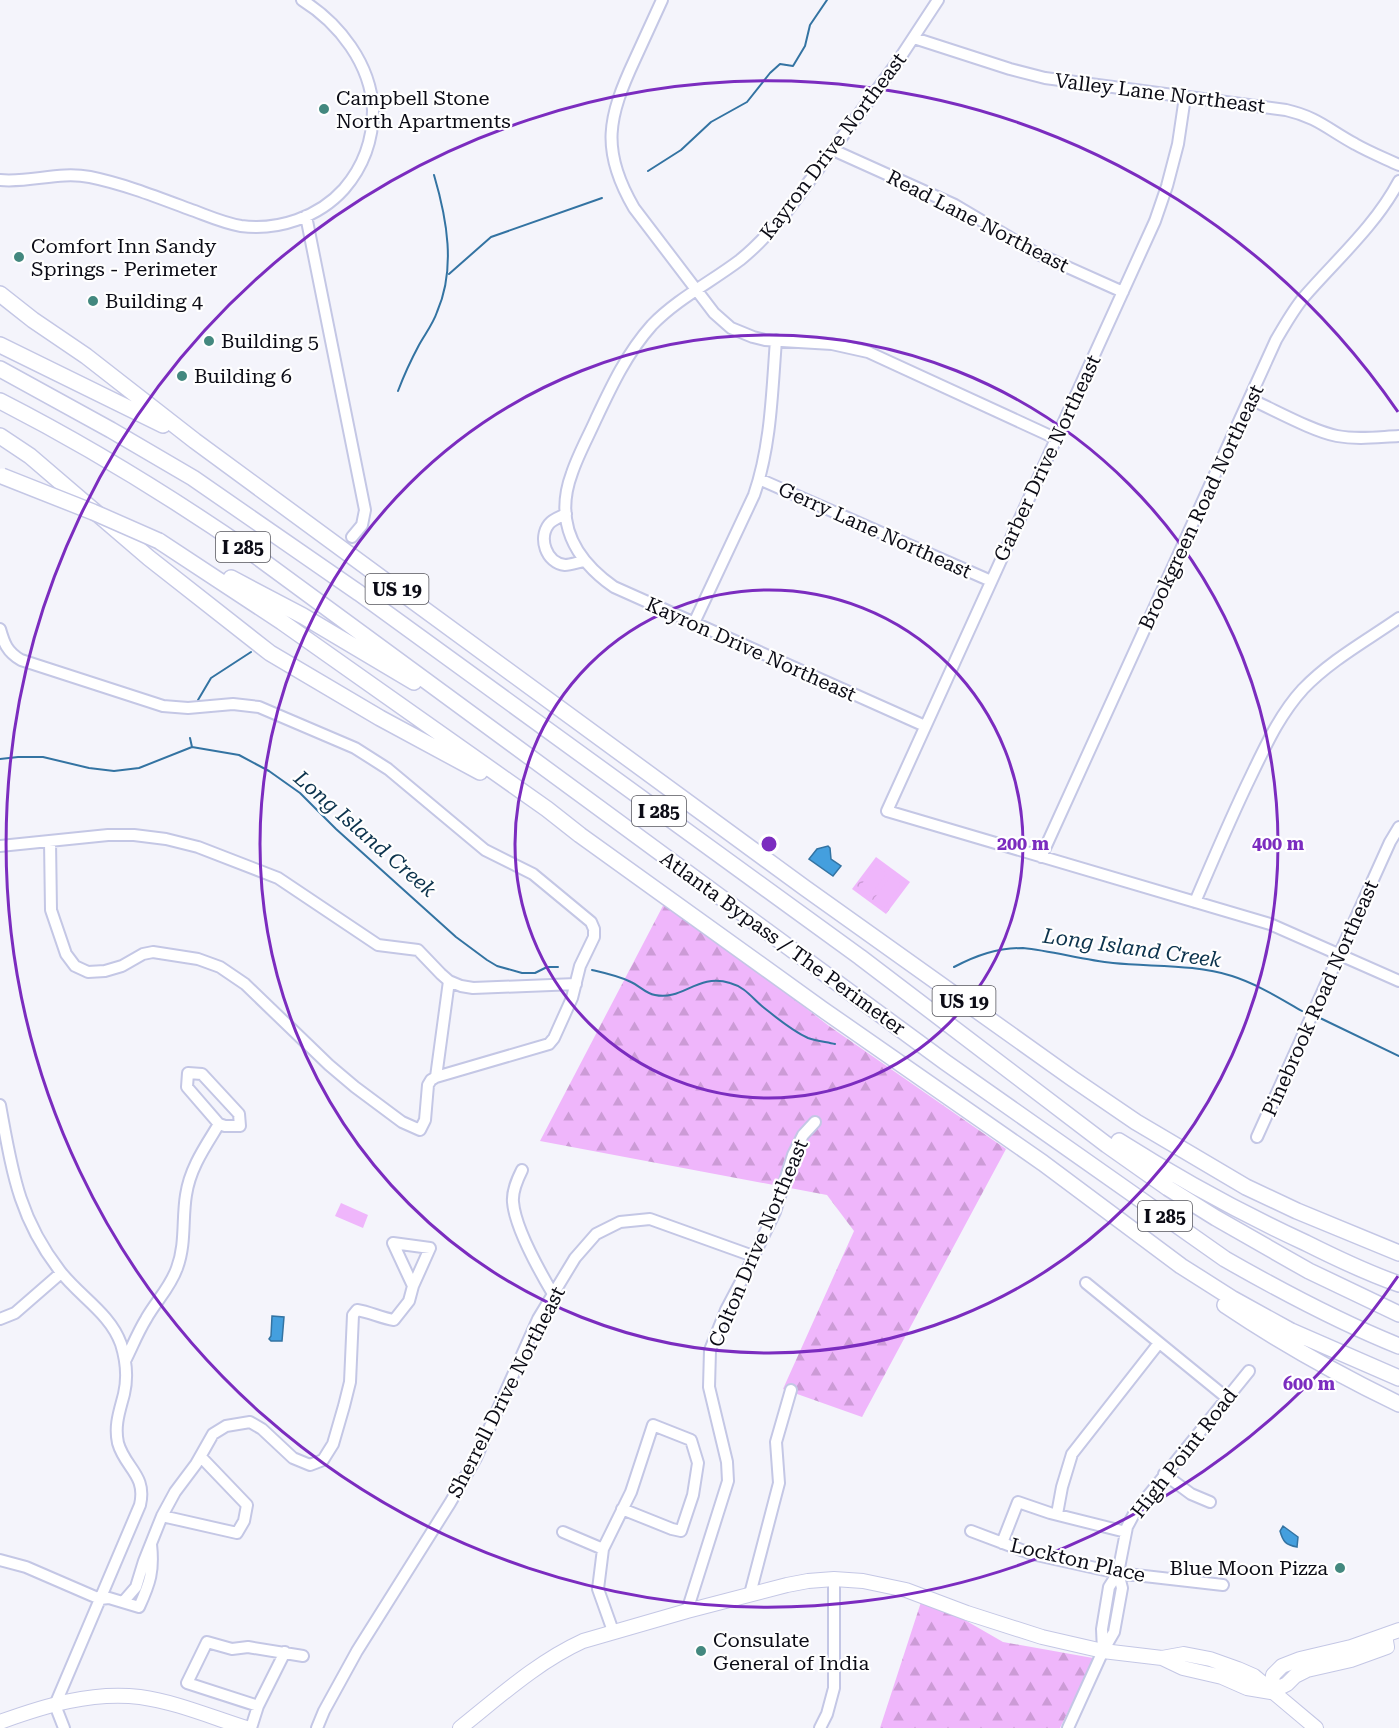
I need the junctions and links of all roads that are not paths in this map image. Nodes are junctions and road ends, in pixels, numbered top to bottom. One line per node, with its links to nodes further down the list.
1 (302, 0): 10 (street)
2 (662, 0): 11 (street)
3 (938, 0): 4 (street, Kayron Drive Northeast)
4 (914, 38): 5 (street, Valley Lane Northeast); 6 (street, Kayron Drive Northeast)
5 (1185, 97): 7 (street, Valley Lane Northeast); 12 (street, Garber Drive Northeast)
6 (832, 150): 11 (street, Kayron Drive Northeast); 12 (street, Read Lane Northeast)
7 (1399, 165)
8 (0, 180): 10 (street)
9 (1399, 181): 17 (street, Brookgreen Road Northeast)
10 (306, 216): 26 (street)
11 (696, 291): 14 (street); 25 (street, Kayron Drive Northeast)
12 (1123, 292): 21 (street, Garber Drive Northeast)
13 (0, 294): 22 (highway, US 19)
14 (776, 340): 21 (street); 24 (street)
15 (0, 345): 22 (highway)
16 (0, 369): 46 (highway, Atlanta Bypass / The Perimeter / I 285)
17 (1250, 399): 20 (street); 39 (street, Brookgreen Road Northeast)
18 (0, 401): 33 (highway, Atlanta Bypass / The Perimeter / I 285)
19 (0, 436): 35 (highway)
20 (1399, 436)
21 (1057, 439): 29 (street, Garber Drive Northeast)
22 (195, 441): 53 (highway, US 19)
23 (1, 476): 27 (highway, bridge)
24 (759, 479): 29 (street, Gerry Lane Northeast); 31 (street)
25 (566, 514): 28 (street, Kayron Drive Northeast); 28 (street)
26 (352, 537)
27 (159, 541): 33 (highway); 35 (highway)
28 (584, 561): 31 (street, Kayron Drive Northeast)
29 (991, 581): 34 (street, Garber Drive Northeast)
30 (1399, 618): 40 (street)
31 (694, 623): 34 (street, Kayron Drive Northeast)
32 (0, 629): 44 (street)
33 (472, 714): 65 (highway, Atlanta Bypass / The Perimeter / I 285)
34 (925, 726): 39 (street, Garber Drive Northeast)
35 (547, 809): 52 (highway)
36 (1399, 827): 41 (street, Pinebrook Road Northeast)
37 (50, 841): 38 (street); 42 (street); 45 (street)
38 (0, 846)
39 (1041, 857): 40 (street)
40 (1195, 902): 41 (street)
41 (1339, 954): 43 (street); 50 (street, Pinebrook Road Northeast)
42 (449, 981): 44 (street); 45 (street)
43 (1399, 981)
44 (576, 984): 45 (street)
45 (436, 1077)
46 (1037, 1091): 59 (highway); 62 (highway, Atlanta Bypass / The Perimeter / I 285)
47 (0, 1105): 57 (street)
48 (815, 1122): 56 (street, Colton Drive Northeast)
49 (219, 1124): 49 (street); 66 (street)
50 (1257, 1137)
51 (522, 1170): 61 (street)
52 (1083, 1191): 68 (highway); 71 (highway)
53 (1349, 1233): 54 (highway); 55 (highway, US 19)
54 (1399, 1247)
55 (1399, 1253)
56 (753, 1256): 61 (street, Sherrell Drive Northeast); 89 (street, Colton Drive Northeast)
57 (61, 1273): 63 (street); 66 (street)
58 (1086, 1284): 64 (street)
59 (1399, 1284)
60 (413, 1286): 72 (street)
61 (553, 1294): 102 (street, Sherrell Drive Northeast)
62 (1399, 1314)
63 (0, 1319)
64 (1159, 1343): 70 (street); 76 (street)
65 (1399, 1346)
66 (125, 1361): 88 (street)
67 (1249, 1371): 70 (street, High Point Road)
68 (1399, 1378)
69 (791, 1390): 87 (street)
70 (1227, 1398): 73 (street, High Point Road)
71 (1399, 1404)
72 (201, 1457): 77 (street); 77 (street)
73 (1164, 1474): 74 (street); 80 (street, High Point Road)
74 (1210, 1502)
75 (622, 1509): 75 (street); 82 (street)
76 (1057, 1514): 80 (street); 81 (street)
77 (162, 1516): 88 (street)
78 (971, 1531): 81 (street, Lockton Place)
79 (564, 1532): 82 (street)
80 (1126, 1532): 84 (street, High Point Road)
81 (1002, 1543): 84 (street, Lockton Place)
82 (603, 1549): 91 (street)
83 (0, 1560): 88 (street)
84 (1118, 1573): 86 (street, Lockton Place); 92 (street, High Point Road)
85 (834, 1579): 87 (main road); 92 (main road); 104 (street)
86 (1222, 1585)
87 (750, 1594): 89 (main road)
88 (100, 1599): 96 (street)
89 (687, 1611): 91 (main road)
90 (1399, 1630): 95 (main road)
91 (613, 1631): 103 (main road)
92 (1103, 1651): 95 (main road); 105 (street, High Point Road)
93 (285, 1652): 94 (street); 97 (street); 97 (street)
94 (303, 1656)
95 (1271, 1692): 106 (main road)
96 (55, 1705): 98 (main road); 99 (street); 100 (main road)
97 (258, 1706): 101 (street)
98 (0, 1722)
99 (64, 1728)
100 (246, 1728)
101 (251, 1728)
102 (318, 1728)
103 (460, 1728)
104 (820, 1728)
105 (1068, 1728)
106 (1316, 1728)

